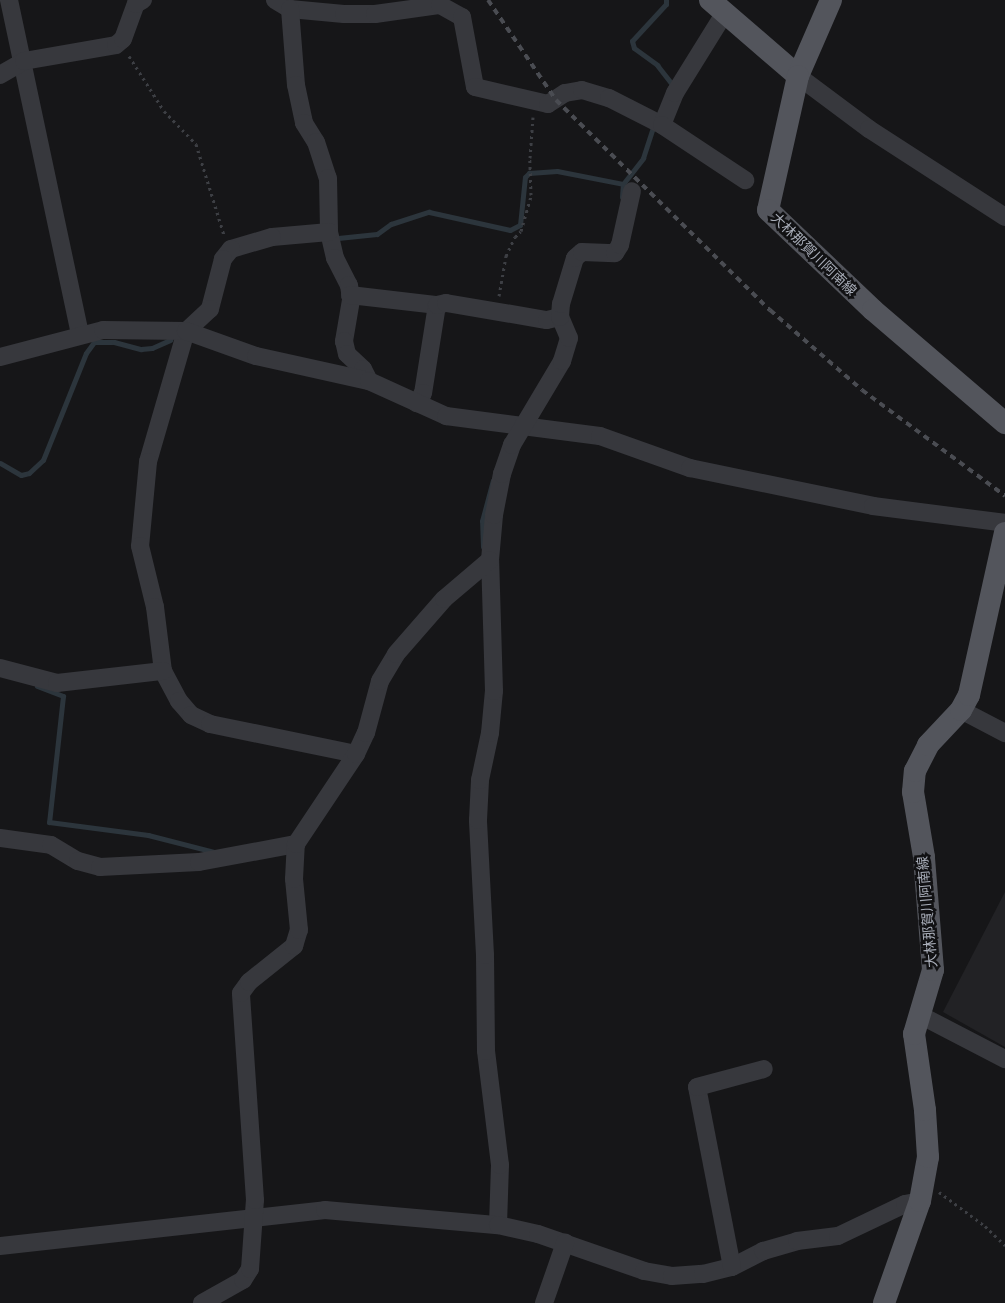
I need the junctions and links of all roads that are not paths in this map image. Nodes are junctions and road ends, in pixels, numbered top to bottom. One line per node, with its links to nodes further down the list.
1 (9, 0): 7 (street)
2 (142, 0): 7 (street)
3 (275, 0): 6 (street)
4 (831, 0): 9 (main road, 大林那賀川阿南線)
5 (717, 7): 9 (main road); 10 (street)
6 (290, 9): 10 (street); 14 (street)
7 (24, 61): 8 (street); 19 (street)
8 (0, 75)
9 (798, 76): 13 (street); 23 (main road, 大林那賀川阿南線)
10 (658, 123): 11 (street)
11 (745, 180)
12 (632, 191): 17 (street)
13 (1005, 217)
14 (329, 232): 15 (street); 18 (street)
15 (350, 294): 16 (street); 21 (street)
16 (437, 305): 17 (street); 22 (street)
17 (554, 318): 24 (street)
18 (186, 331): 19 (street); 21 (street); 29 (street)
19 (80, 334): 20 (street)
20 (0, 357)
21 (369, 381): 22 (street)
22 (417, 403): 24 (street)
23 (1005, 422)
24 (523, 426): 25 (street); 27 (street)
25 (1005, 523)
26 (1005, 533): 30 (main road, 大林那賀川阿南線)
27 (490, 560): 32 (street); 40 (street)
28 (0, 668): 29 (street)
29 (163, 671): 32 (street)
30 (961, 710): 31 (street); 35 (main road, 大林那賀川阿南線)
31 (1005, 733)
32 (352, 752): 34 (street)
33 (0, 838): 34 (street)
34 (296, 844): 39 (street)
35 (920, 1015): 36 (street); 38 (main road, 大林那賀川阿南線)
36 (1005, 1058)
37 (764, 1070): 43 (street)
38 (922, 1191): 43 (street); 46 (main road, 大林那賀川阿南線)
39 (254, 1216): 40 (street); 42 (street); 44 (street)
40 (498, 1225): 41 (street)
41 (565, 1242): 43 (street); 45 (street)
42 (0, 1246)
43 (732, 1267)
44 (202, 1303)
45 (544, 1303)
46 (884, 1303)

